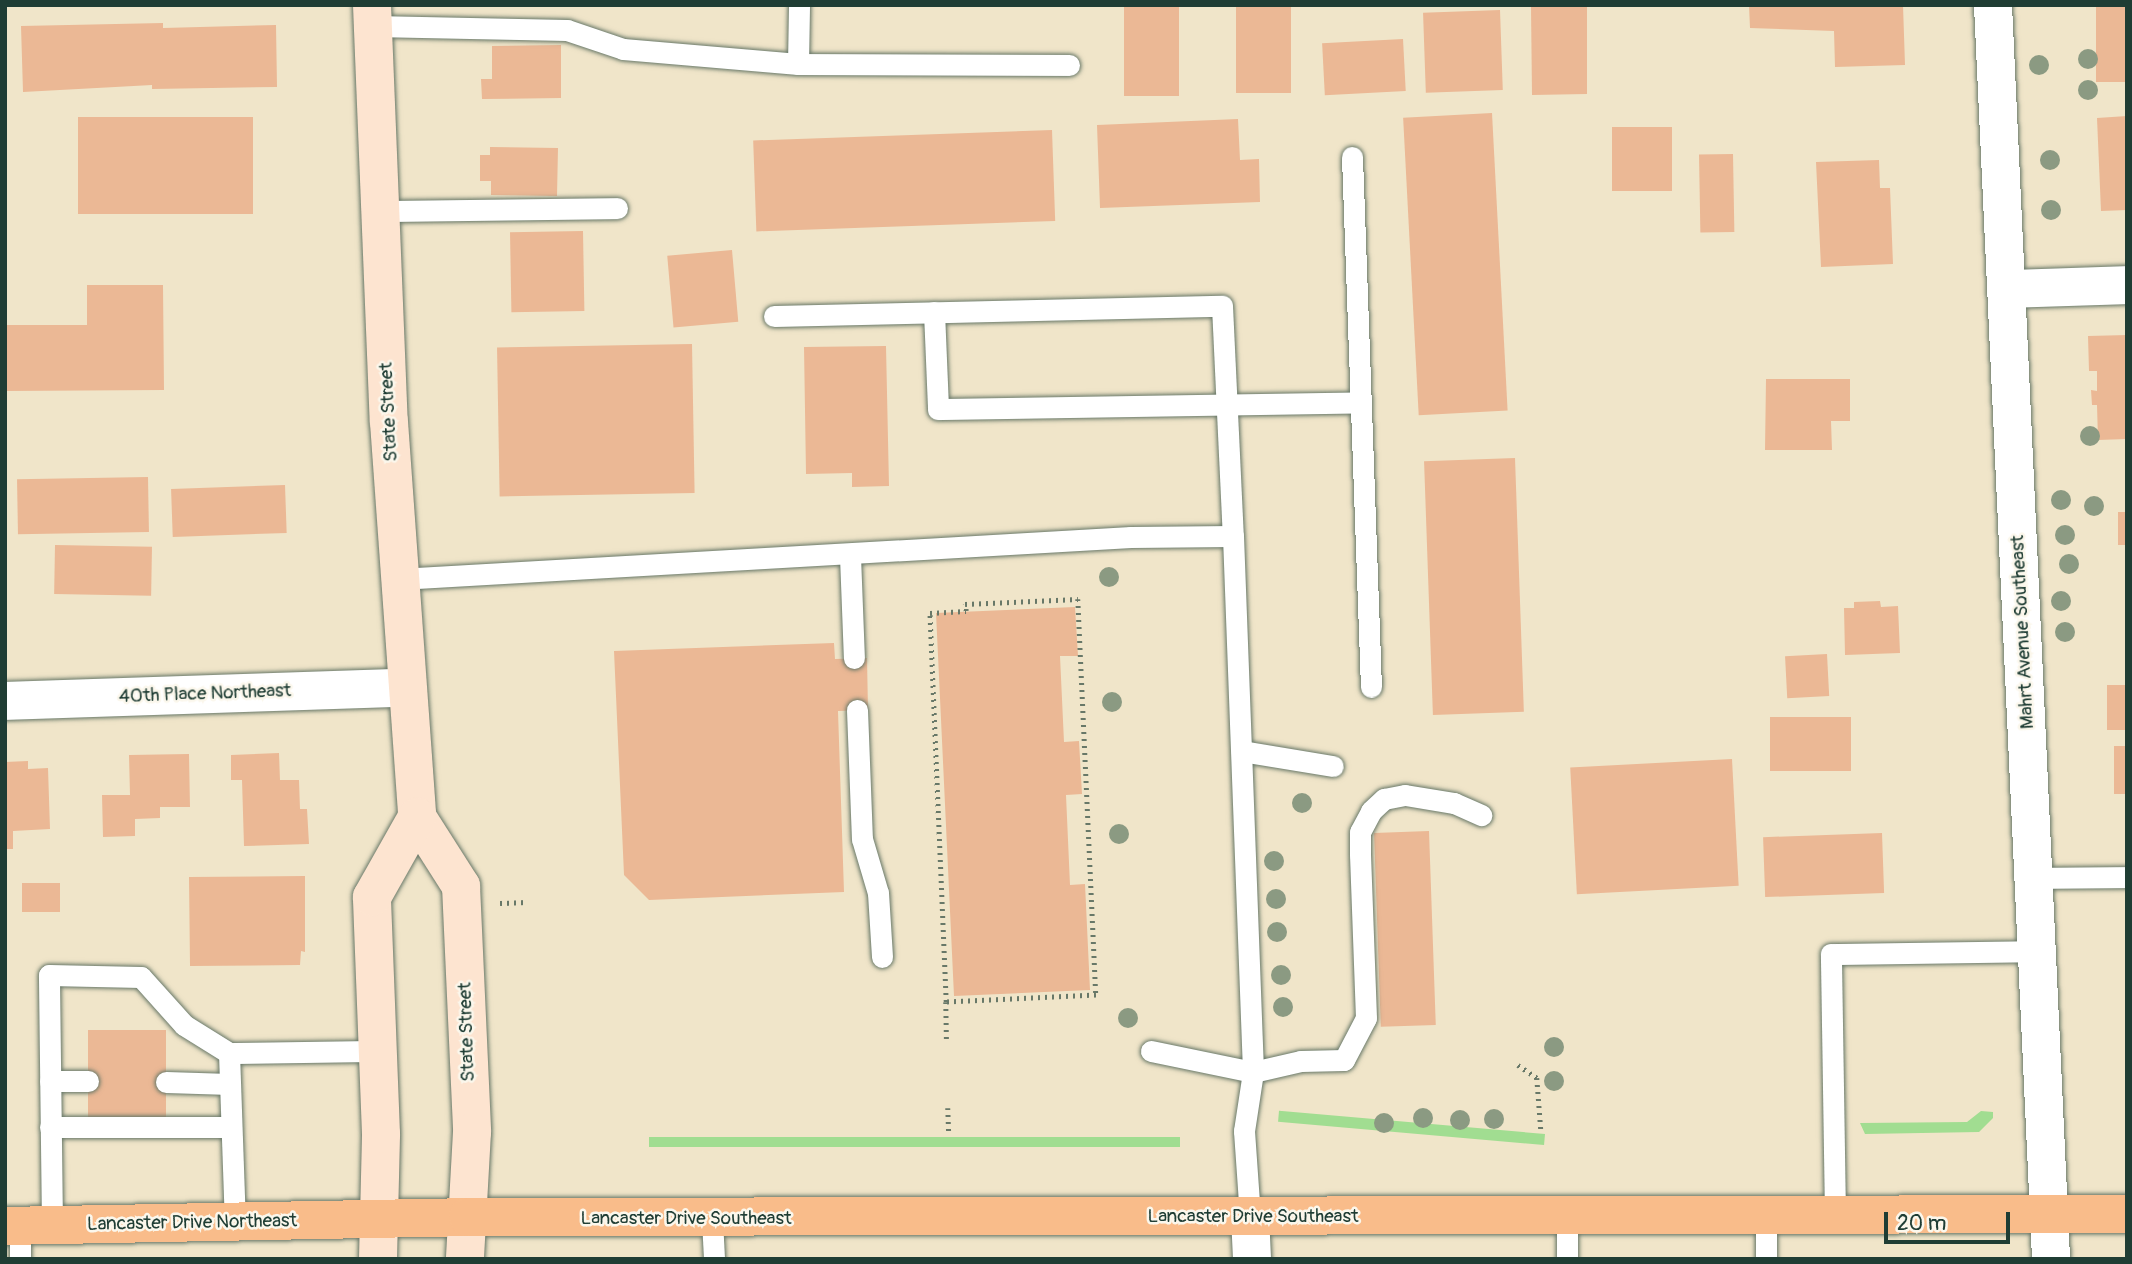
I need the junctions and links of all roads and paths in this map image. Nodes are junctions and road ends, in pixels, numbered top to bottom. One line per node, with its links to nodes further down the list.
1 (799, 5): 4 (lane)
2 (1993, 5): 10 (street, Mahrt Avenue Southeast)
3 (373, 16): 4 (lane); 8 (main road, State Street)
4 (798, 64): 5 (lane)
5 (1069, 65)
6 (1352, 157): 13 (lane)
7 (617, 208): 8 (lane)
8 (380, 211): 17 (main road, State Street)
9 (2127, 285): 10 (street)
10 (2008, 289): 28 (street, Mahrt Avenue Southeast)
11 (934, 312): 12 (lane); 14 (lane); 14 (lane)
12 (774, 316)
13 (1361, 402): 14 (lane); 19 (lane)
14 (1227, 405): 15 (lane)
15 (1233, 536): 16 (lane); 23 (lane)
16 (850, 556): 17 (lane); 18 (lane)
17 (399, 579): 20 (main road, State Street)
18 (854, 658)
19 (1371, 687)
20 (405, 688): 21 (street, 40th Place Northeast); 26 (main road, State Street)
21 (5, 701)
22 (857, 710): 32 (lane)
23 (1242, 751): 24 (lane); 39 (lane)
24 (1333, 766)
25 (1481, 815): 39 (lane)
26 (417, 817): 35 (main road); 55 (main road, State Street)
27 (2127, 877): 28 (lane)
28 (2034, 878): 31 (street, Mahrt Avenue Southeast)
29 (527, 902): 30 (path)
30 (499, 903)
31 (2036, 951): 51 (lane); 52 (street, Mahrt Avenue Southeast)
32 (882, 957)
33 (946, 1002): 33 (path); 34 (path)
34 (947, 1041)
35 (378, 1051): 37 (lane); 56 (main road)
36 (1151, 1051): 39 (lane)
37 (229, 1052): 40 (lane); 43 (lane)
38 (1518, 1065): 47 (path)
39 (1254, 1072): 53 (lane)
40 (50, 1081): 41 (lane); 45 (lane)
41 (88, 1081)
42 (166, 1082): 43 (lane)
43 (230, 1084): 46 (lane)
44 (948, 1108): 48 (path)
45 (50, 1127): 46 (lane); 59 (lane)
46 (230, 1127): 58 (lane)
47 (1541, 1130)
48 (949, 1133)
49 (2127, 1214): 52 (main road, Lancaster Drive Southeast)
50 (1766, 1215): 51 (main road, Lancaster Drive Southeast); 54 (main road, Lancaster Drive Southeast); 65 (lane)
51 (1835, 1215): 52 (main road, Lancaster Drive Southeast)
52 (2048, 1215): 66 (street, Mahrt Avenue Southeast)
53 (1250, 1216): 54 (main road, Lancaster Drive Southeast); 57 (main road, Lancaster Drive Southeast); 63 (street)
54 (1567, 1216): 64 (lane)
55 (468, 1217): 56 (main road, Lancaster Drive Southeast); 57 (main road, Lancaster Drive Southeast); 61 (main road, State Street)
56 (379, 1219): 58 (main road, Lancaster Drive Northeast); 60 (main road)
57 (712, 1220): 62 (lane)
58 (234, 1223): 59 (main road, Lancaster Drive Northeast)
59 (24, 1234)
60 (378, 1259)
61 (465, 1259)
62 (714, 1259)
63 (1252, 1259)
64 (1567, 1259)
65 (1766, 1259)
66 (2052, 1259)

